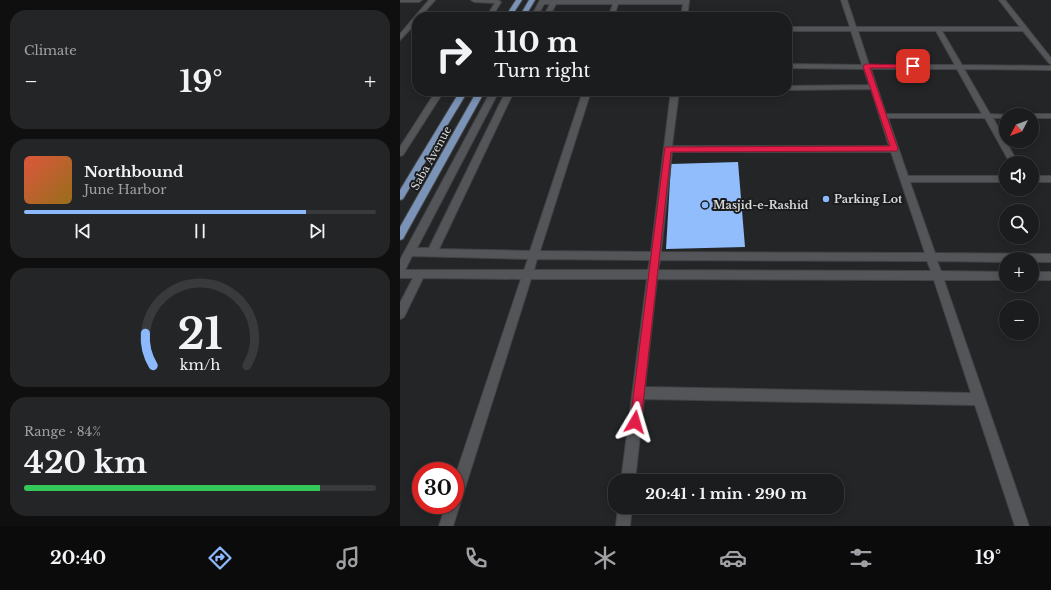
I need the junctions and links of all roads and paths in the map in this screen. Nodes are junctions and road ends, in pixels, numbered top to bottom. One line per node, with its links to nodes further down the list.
1 (400, 0): 2 (street)
2 (418, 0)
3 (432, 0): 13 (street)
4 (474, 0): 14 (street)
5 (518, 0): 15 (main road)
6 (532, 0): 16 (main road)
7 (844, 0): 23 (street)
8 (1002, 0): 25 (street)
9 (543, 1): 11 (street); 17 (street)
10 (686, 1): 12 (street); 20 (street)
11 (554, 2): 12 (street); 18 (street)
12 (616, 2): 19 (street)
13 (421, 12)
14 (492, 12)
15 (511, 12)
16 (525, 12)
17 (537, 12)
18 (549, 12)
19 (613, 12)
20 (685, 12)
21 (412, 23): 26 (street)
22 (792, 29): 23 (street)
23 (854, 29): 24 (street); 29 (street)
24 (938, 29): 25 (street); 30 (street)
25 (1025, 29): 27 (street)
26 (400, 38)
27 (1051, 62)
28 (792, 66): 29 (street)
29 (866, 66): 30 (street); 32 (street)
30 (960, 67): 31 (street); 42 (street)
31 (1051, 68)
32 (874, 87): 33 (street); 41 (street)
33 (792, 88)
34 (437, 96): 48 (street)
35 (461, 96): 54 (main road, Saba Avenue)
36 (478, 96): 55 (main road, Saba Avenue)
37 (492, 96): 56 (street)
38 (508, 96): 57 (street)
39 (585, 96): 58 (street)
40 (674, 96): 46 (street)
41 (883, 116): 42 (street); 47 (street)
42 (987, 116): 43 (street); 49 (street)
43 (999, 116)
44 (1039, 116): 45 (street)
45 (1051, 116)
46 (668, 149): 47 (street); 59 (street)
47 (894, 149): 50 (street)
48 (400, 153)
49 (1010, 156)
50 (904, 178): 51 (street); 60 (street)
51 (999, 179)
52 (1039, 179): 53 (street)
53 (1051, 179)
54 (400, 197)
55 (400, 236)
56 (410, 252): 57 (street); 62 (street)
57 (432, 252): 58 (street)
58 (534, 256): 59 (street); 65 (street)
59 (655, 256): 60 (street); 66 (street)
60 (931, 257): 61 (street); 67 (street)
61 (1051, 258)
62 (400, 270)
63 (400, 274): 64 (street)
64 (420, 274): 65 (street); 71 (street)
65 (528, 274): 66 (street); 74 (street)
66 (653, 274): 67 (street); 72 (street)
67 (937, 275): 68 (street); 73 (street)
68 (999, 276)
69 (1039, 276): 70 (street)
70 (1051, 276)
71 (400, 314)
72 (639, 393): 73 (street); 75 (street)
73 (979, 399): 80 (street)
74 (464, 470)
75 (629, 474)
76 (450, 514): 78 (street)
77 (624, 514): 79 (street)
78 (446, 526)
79 (623, 526)
80 (1022, 526)

